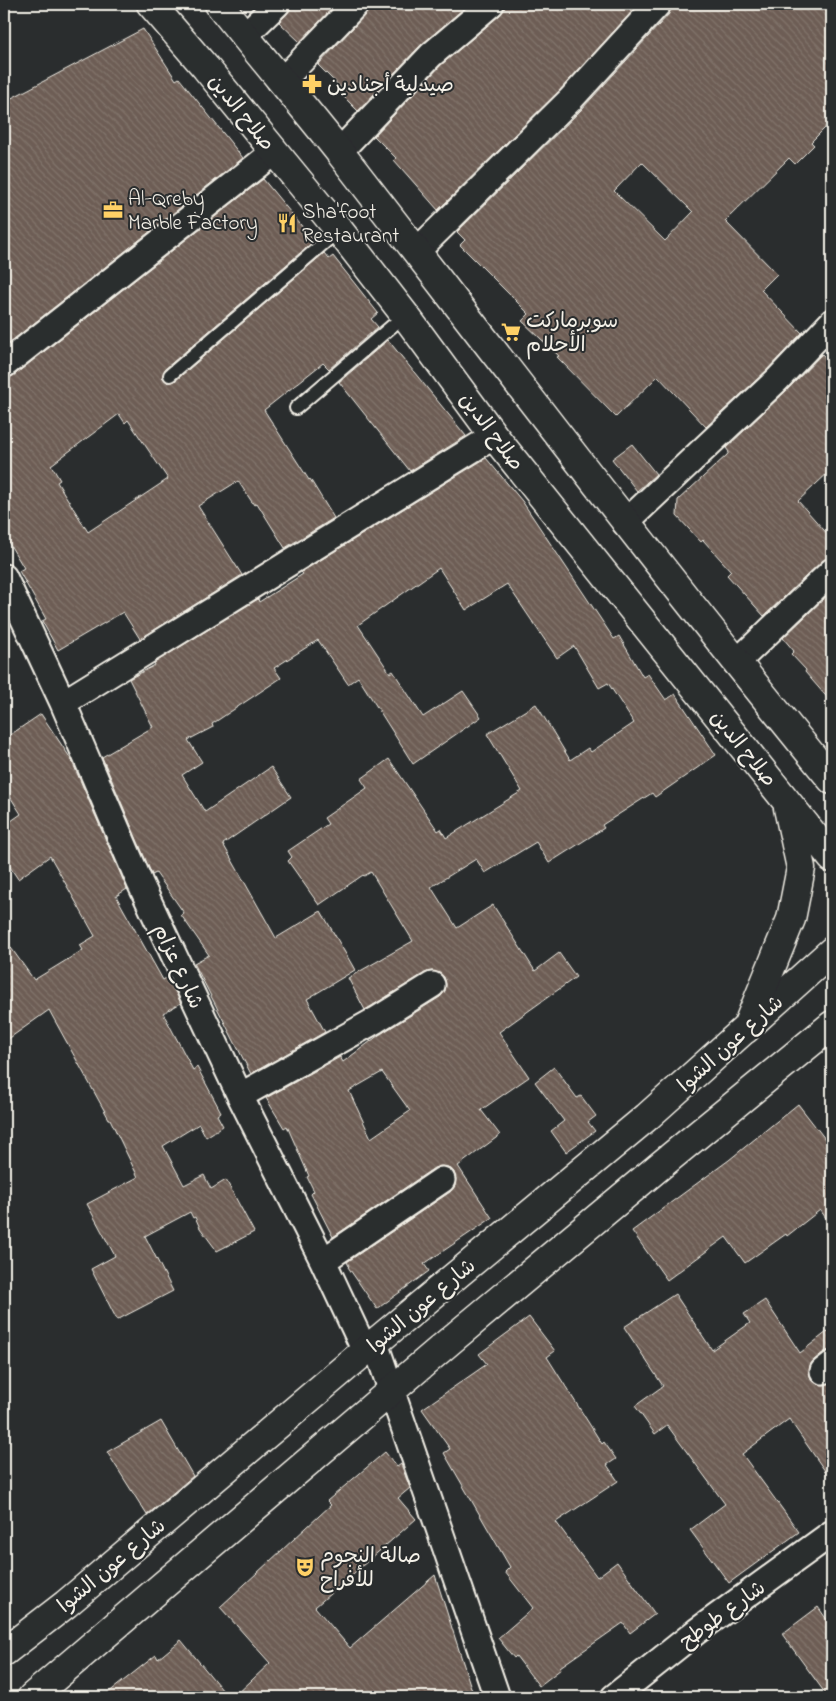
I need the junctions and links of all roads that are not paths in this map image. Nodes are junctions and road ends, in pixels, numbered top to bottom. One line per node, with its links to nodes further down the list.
1 (151, 4): 9 (main road, صلاح الدين)
2 (219, 4): 7 (main road)
3 (277, 4): 7 (street)
4 (356, 4): 8 (street)
5 (491, 4): 10 (street)
6 (658, 4): 12 (street)
7 (244, 36): 8 (main road)
8 (280, 81): 10 (main road)
9 (274, 152): 11 (main road, صلاح الدين); 15 (street)
10 (339, 152): 12 (main road)
11 (339, 230): 13 (main road, صلاح الدين); 16 (lane)
12 (416, 252): 19 (main road)
13 (404, 314): 17 (lane); 18 (main road, صلاح الدين)
14 (832, 322): 19 (street)
15 (4, 365)
16 (170, 375)
17 (296, 408)
18 (494, 436): 23 (street); 25 (main road, صلاح الدين)
19 (625, 522): 22 (main road)
20 (832, 571): 22 (street)
21 (5, 583): 23 (street, شارع عزام)
22 (736, 663): 24 (main road)
23 (63, 703): 31 (street, شارع عزام)
24 (832, 780)
25 (787, 801): 26 (main road, صلاح الدين); 30 (main road)
26 (832, 858)
27 (832, 950): 30 (main road, شارع عون الشوا)
28 (432, 985): 31 (street)
29 (832, 1025): 35 (main road)
30 (746, 1029): 34 (main road, شارع عون الشوا)
31 (240, 1096): 33 (street, شارع عزام)
32 (442, 1180): 33 (street)
33 (323, 1261): 34 (street, شارع عزام)
34 (370, 1348): 35 (street, شارع عزام); 37 (main road, شارع عون الشوا)
35 (391, 1391): 38 (main road); 39 (street, شارع عزام)
36 (832, 1533): 40 (street, شارع طوطح)
37 (4, 1652)
38 (32, 1697)
39 (497, 1697)
40 (614, 1697)

